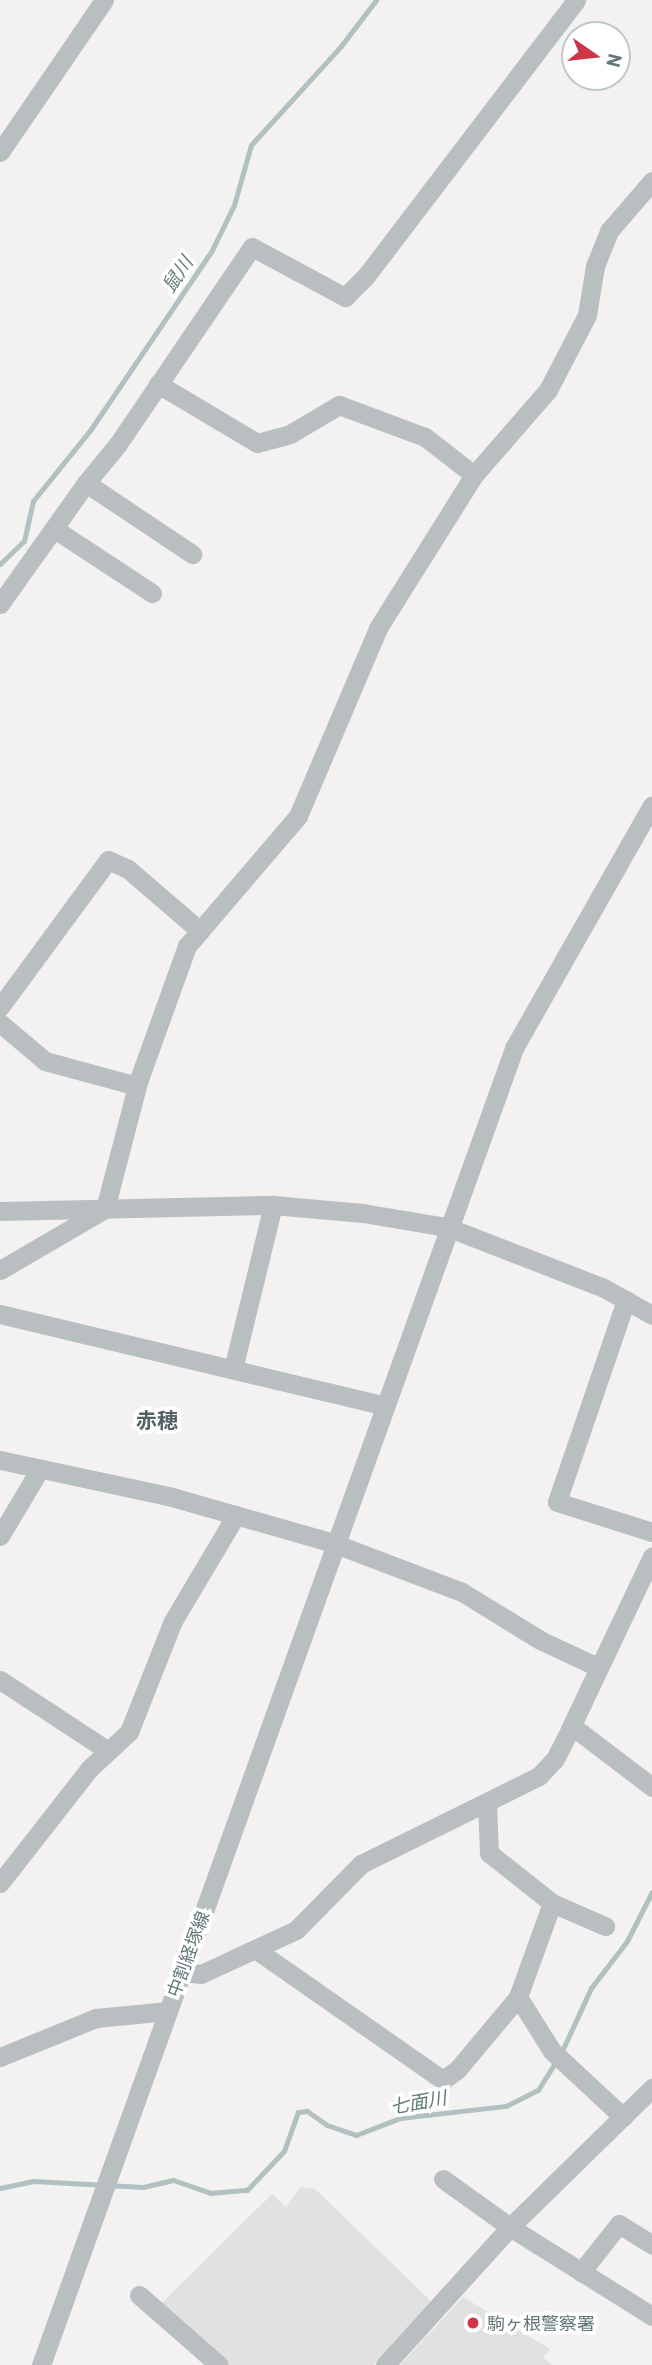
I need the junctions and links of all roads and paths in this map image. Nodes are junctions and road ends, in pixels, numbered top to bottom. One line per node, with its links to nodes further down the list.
1 (104, 0): 3 (street)
2 (576, 0): 5 (street)
3 (0, 152)
4 (652, 181): 6 (street)
5 (158, 384): 6 (street); 7 (street)
6 (474, 475): 13 (street)
7 (86, 483): 8 (street); 9 (street)
8 (56, 530): 10 (street); 11 (street)
9 (192, 554)
10 (152, 593)
11 (0, 604)
12 (652, 805): 20 (street, 中割経塚線)
13 (200, 931): 14 (street); 16 (street)
14 (0, 1007)
15 (0, 1023): 16 (street)
16 (137, 1086): 18 (street)
17 (273, 1205): 18 (street); 20 (street); 25 (street)
18 (105, 1209): 19 (street); 21 (street)
19 (0, 1211)
20 (447, 1227): 22 (street); 26 (street, 中割経塚線)
21 (0, 1270)
22 (626, 1300): 24 (street); 30 (street)
23 (0, 1314): 25 (street)
24 (652, 1315)
25 (233, 1369): 26 (street)
26 (385, 1406): 32 (street, 中割経塚線)
27 (0, 1460): 28 (street)
28 (40, 1469): 29 (street); 31 (street)
29 (236, 1515): 32 (street); 37 (street)
30 (652, 1532)
31 (0, 1536)
32 (333, 1543): 34 (street); 44 (street, 中割経塚線)
33 (652, 1556): 34 (street)
34 (598, 1667): 36 (street)
35 (0, 1680): 37 (street)
36 (572, 1726): 38 (street); 39 (street)
37 (107, 1750): 40 (street)
38 (652, 1787)
39 (487, 1804): 41 (street); 43 (street)
40 (0, 1883)
41 (552, 1903): 42 (street); 45 (street)
42 (605, 1926)
43 (255, 1949): 44 (street); 45 (street)
44 (183, 1972): 46 (street, 中割経塚線)
45 (518, 1997): 49 (street)
46 (168, 2011): 47 (street); 56 (street, 中割経塚線)
47 (0, 2057)
48 (652, 2088): 49 (street)
49 (623, 2117): 51 (street)
50 (443, 2179): 51 (street)
51 (510, 2227): 53 (street); 58 (street)
52 (652, 2245): 53 (street)
53 (581, 2272): 55 (street)
54 (139, 2295): 57 (street)
55 (651, 2314)
56 (41, 2365)
57 (219, 2365)
58 (385, 2365)

